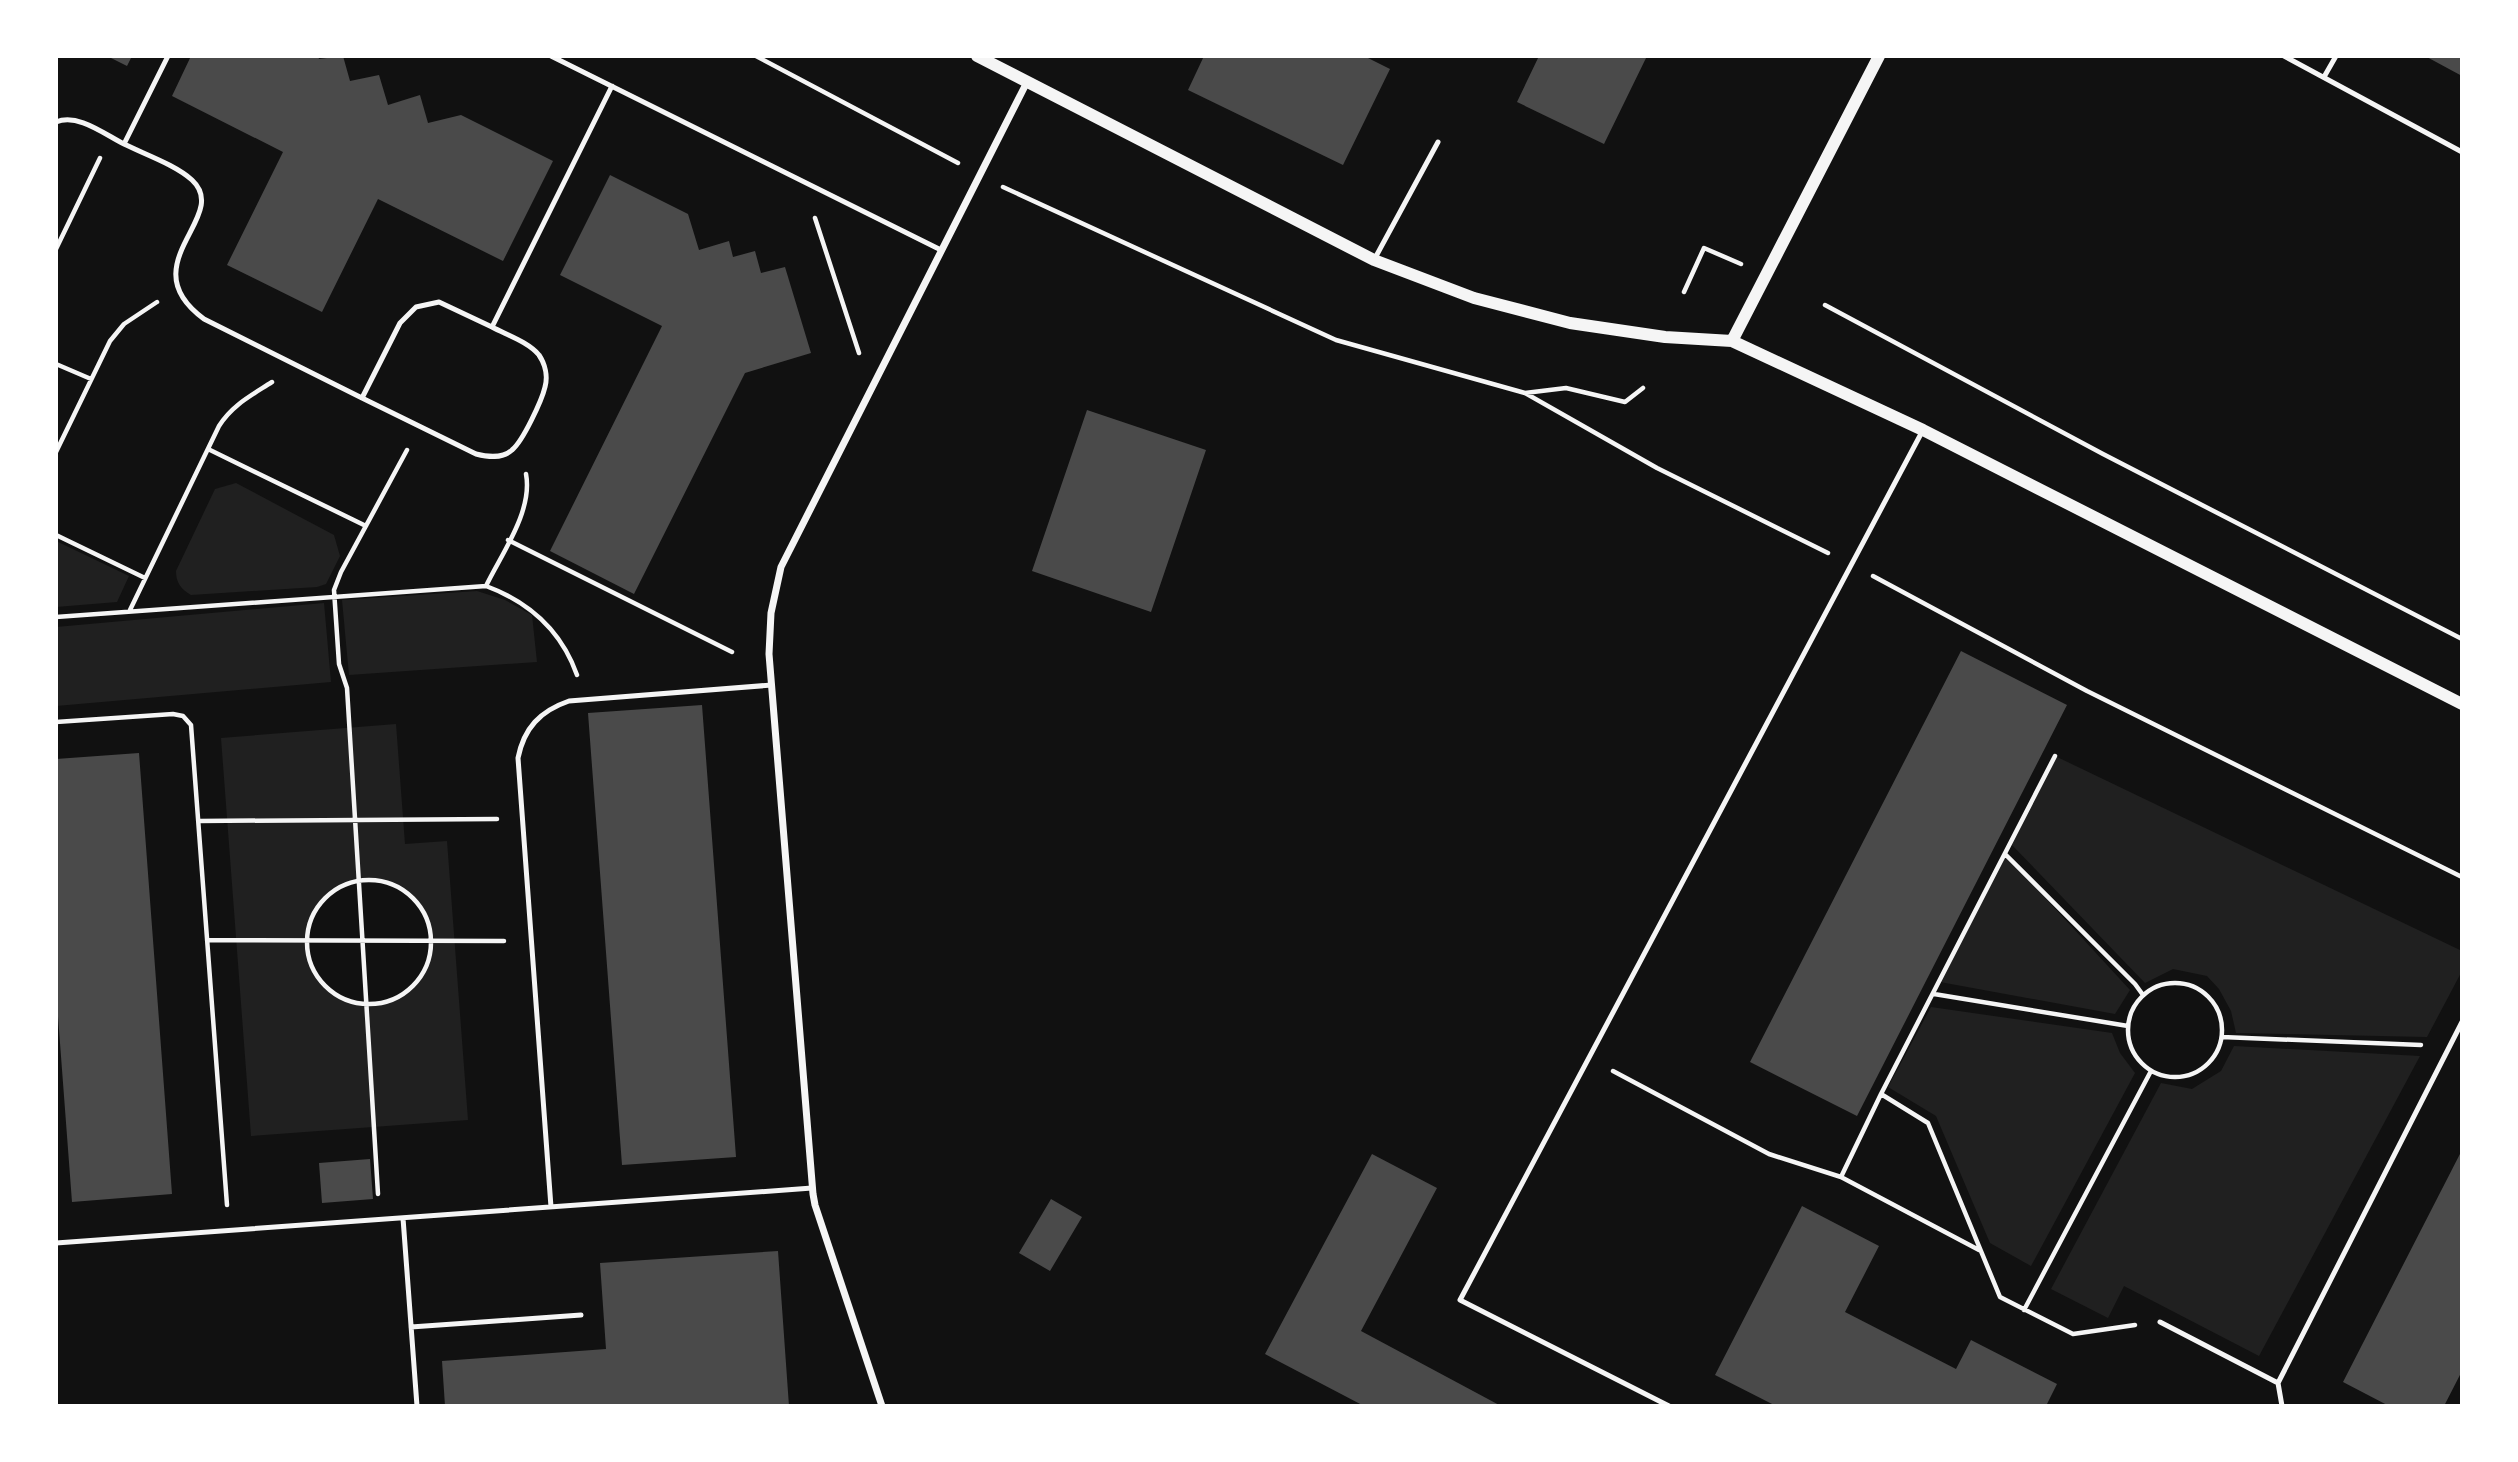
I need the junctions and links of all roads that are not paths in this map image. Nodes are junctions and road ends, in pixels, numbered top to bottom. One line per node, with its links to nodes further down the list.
1 (168, 56): 12 (lane)
2 (551, 56): 9 (lane)
3 (977, 56): 8 (street)
4 (1879, 56): 17 (street)
5 (2284, 56): 7 (lane)
6 (2336, 56): 7 (lane)
7 (2325, 77): 13 (lane)
8 (1027, 82): 14 (street); 15 (street)
9 (612, 86): 14 (lane); 16 (lane)
10 (56, 122): 12 (lane)
11 (1438, 142): 15 (lane)
12 (124, 144): 18 (lane)
13 (2462, 152)
14 (941, 250): 20 (street)
15 (1374, 260): 17 (street)
16 (492, 327): 18 (lane); 18 (lane)
17 (1732, 341): 19 (street)
18 (362, 398)
19 (1923, 430): 21 (street); 33 (lane)
20 (772, 685): 23 (street); 24 (lane)
21 (2462, 704)
22 (2462, 1022): 30 (lane)
23 (812, 1188): 24 (lane); 32 (street)
24 (551, 1207): 25 (lane)
25 (403, 1218): 26 (lane); 29 (lane)
26 (56, 1243)
27 (581, 1315): 29 (lane)
28 (2160, 1322): 30 (lane)
29 (411, 1327): 31 (lane)
30 (2278, 1383): 34 (lane)
31 (417, 1406)
32 (882, 1406)
33 (1669, 1406)
34 (2281, 1406)

